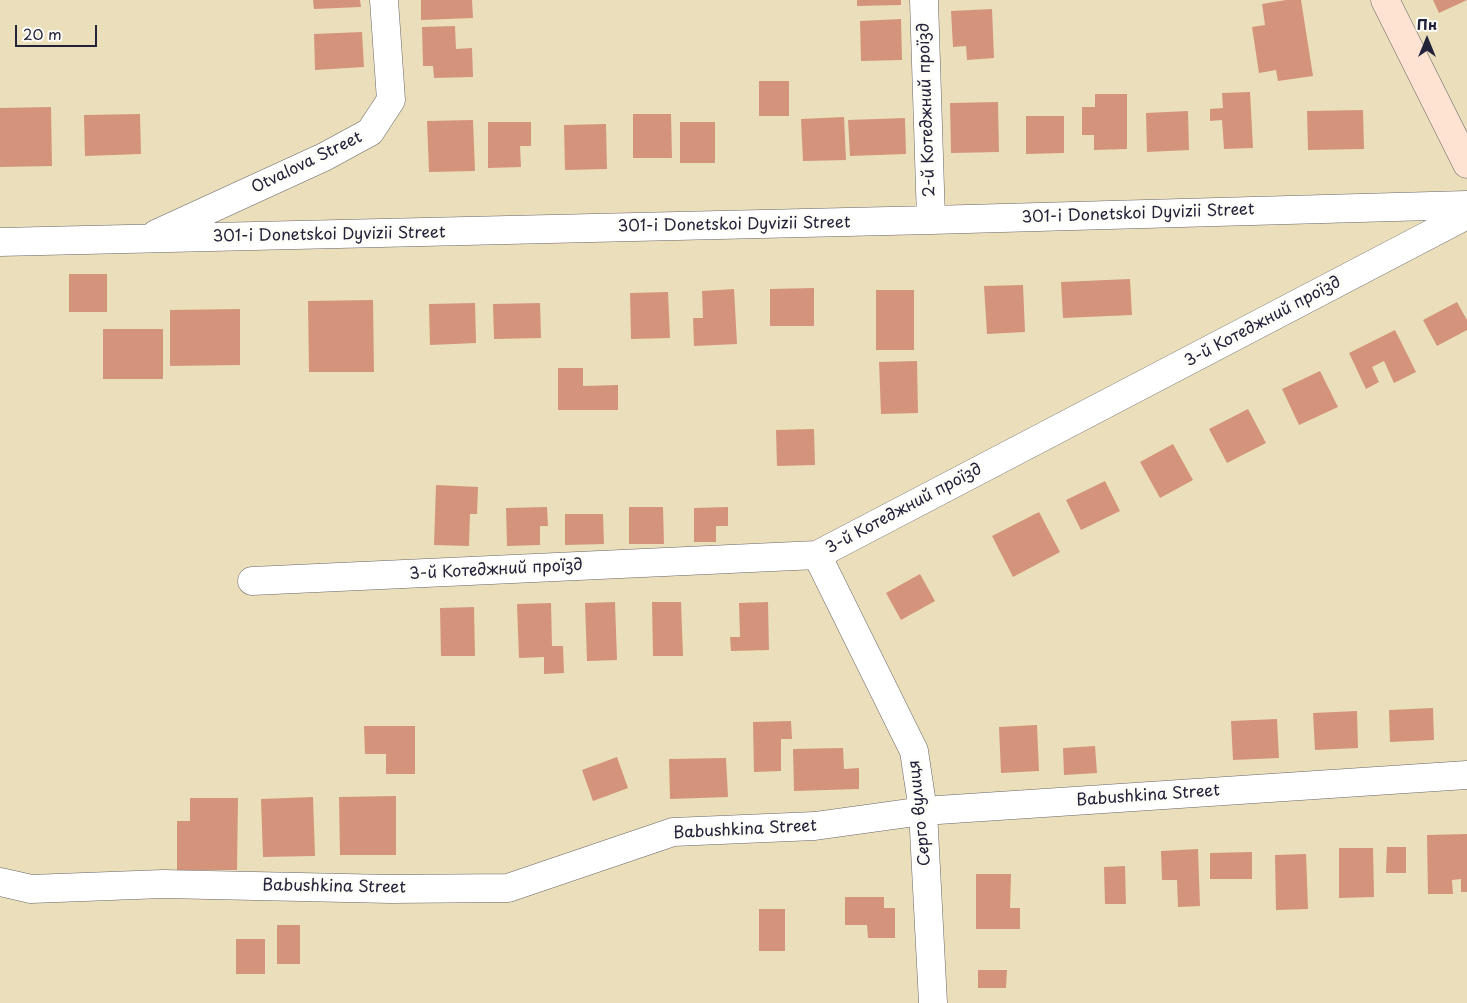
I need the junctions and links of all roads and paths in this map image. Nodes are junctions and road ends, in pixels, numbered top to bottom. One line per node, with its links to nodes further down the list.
1 (384, 0): 8 (street, Otvalova Street)
2 (924, 0): 7 (street, 2-й Котеджний проїзд)
3 (1385, 0): 4 (street)
4 (1467, 164)
5 (1467, 205): 7 (street, 301-i Donetskoi Dyvizii Street)
6 (1467, 215): 10 (street, 3-й Котеджний проїзд)
7 (931, 220): 8 (street, 301-i Donetskoi Dyvizii Street)
8 (145, 239): 9 (street, 301-i Donetskoi Dyvizii Street)
9 (0, 242)
10 (817, 555): 11 (street, 3-й Котеджний проїзд); 13 (street, Серго вулиця)
11 (252, 581)
12 (1467, 775): 13 (street, Babushkina Street)
13 (923, 811): 14 (street, Babushkina Street); 15 (street, Серго вулиця)
14 (0, 882)
15 (934, 1003)

